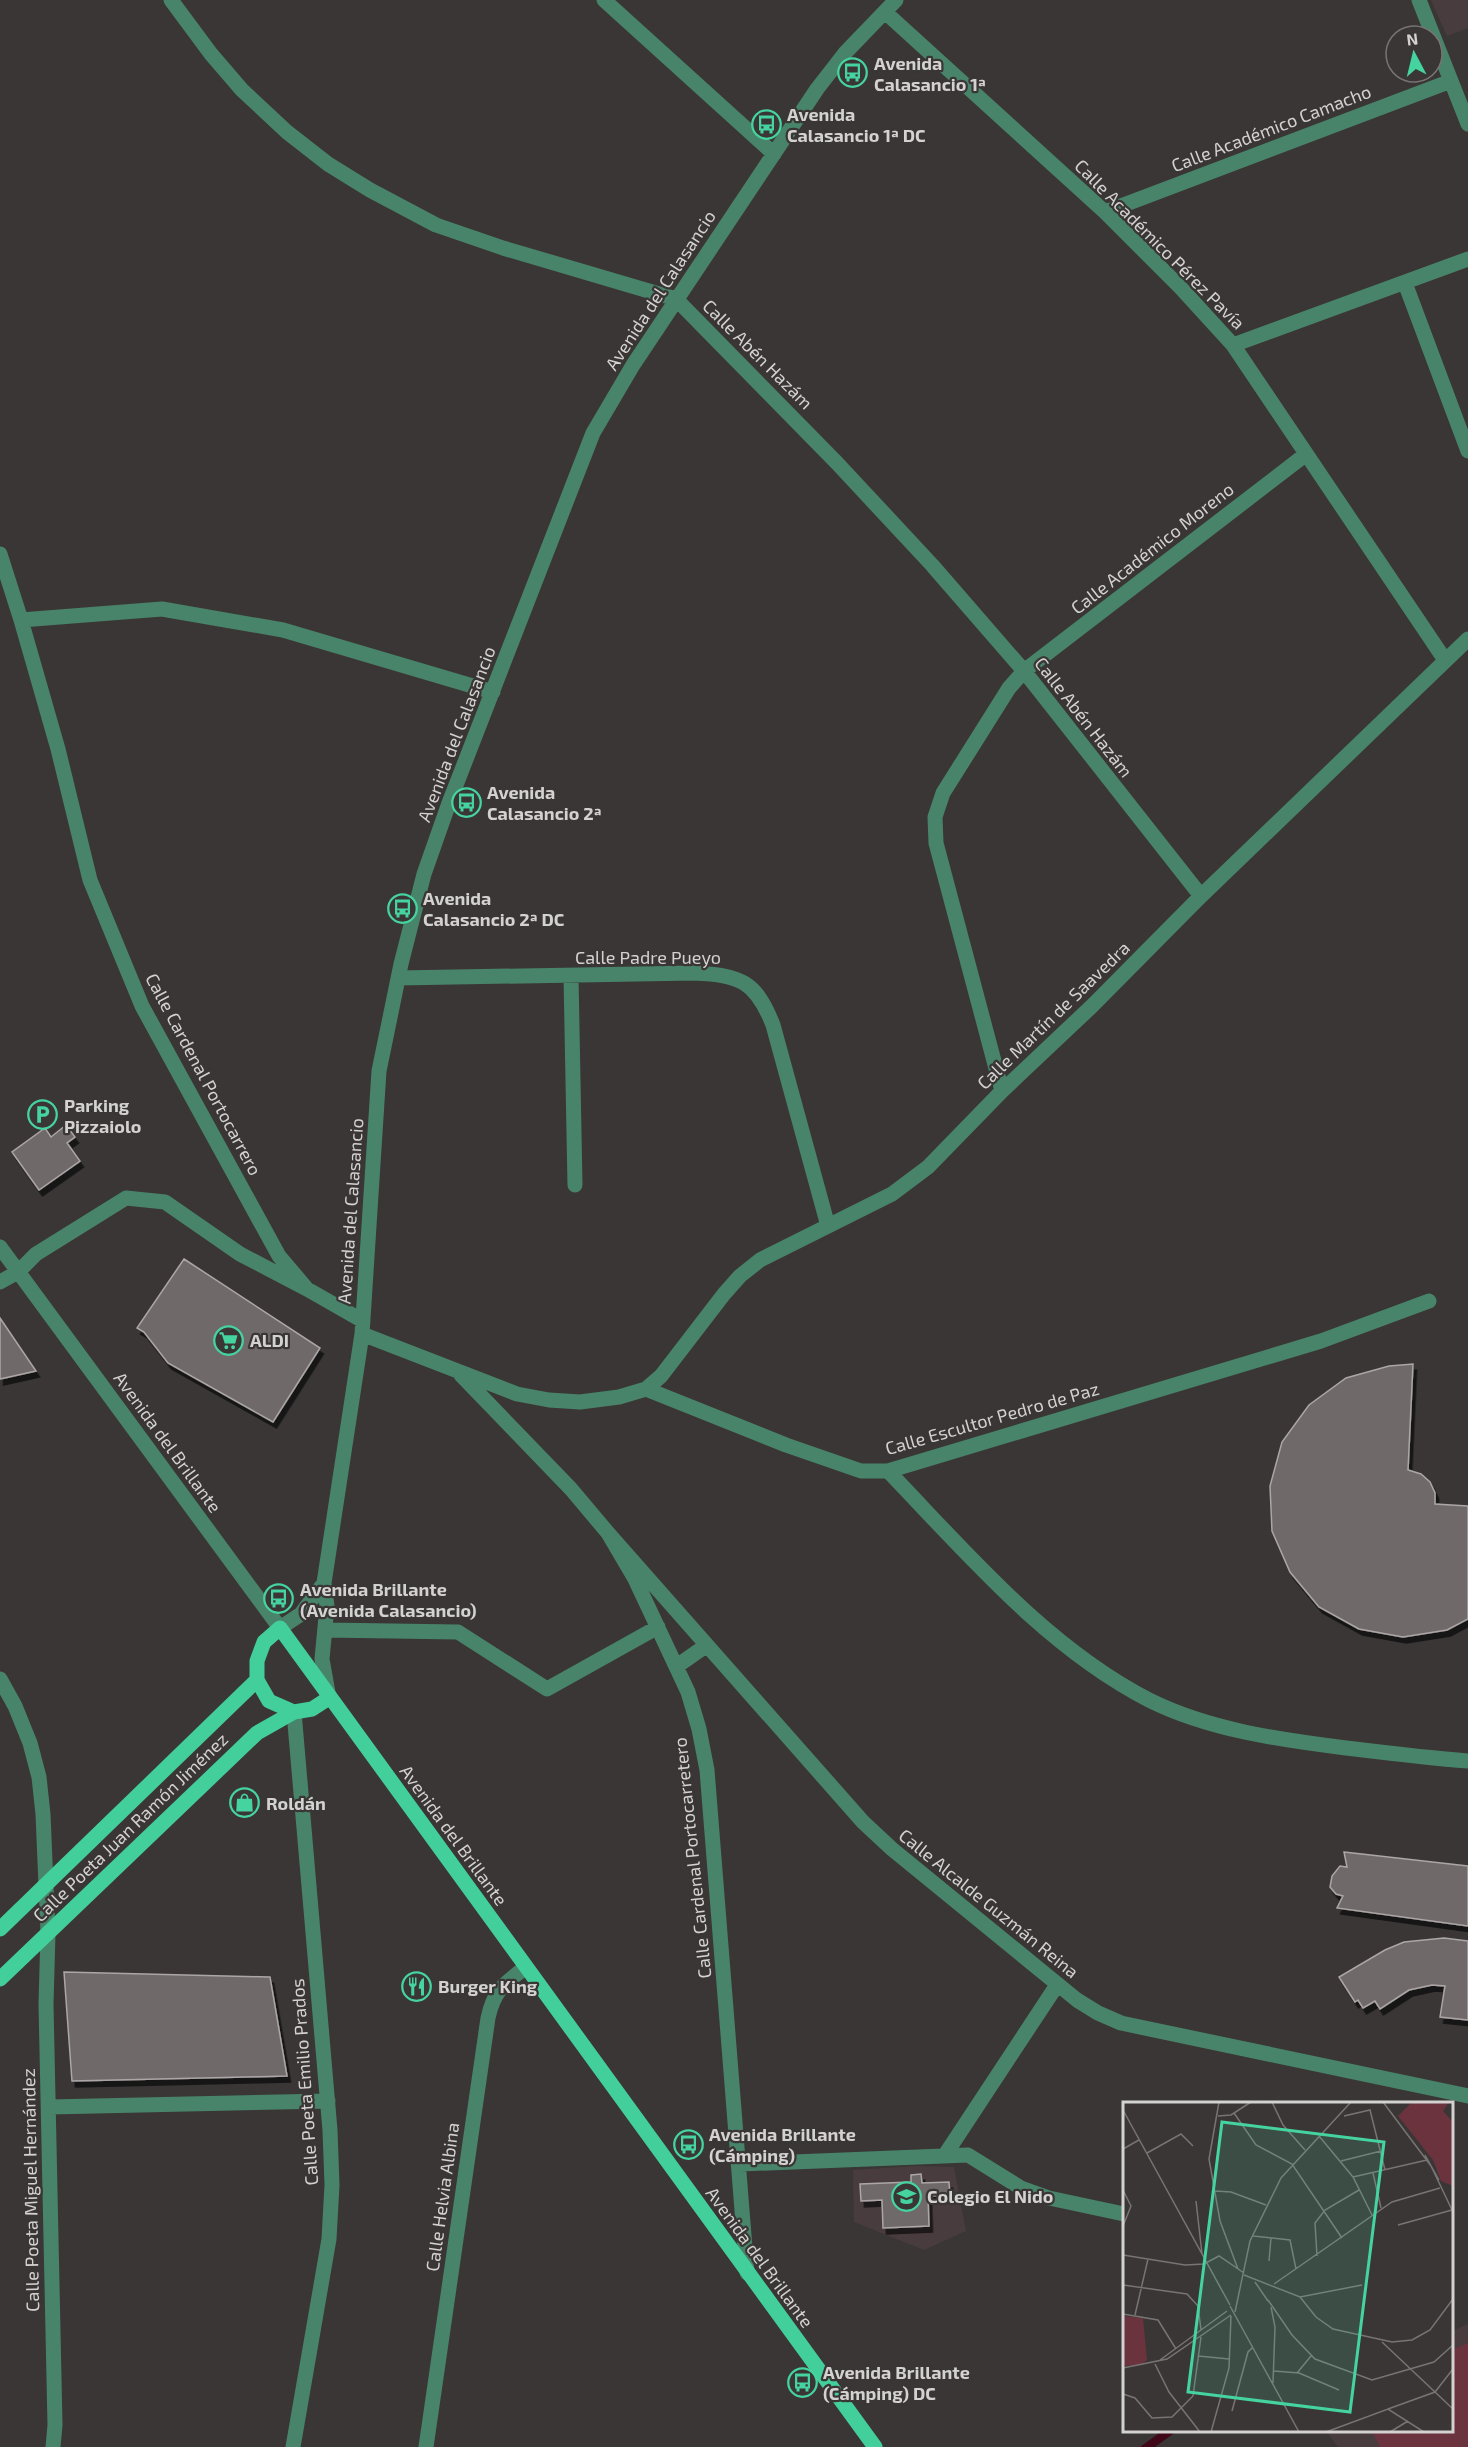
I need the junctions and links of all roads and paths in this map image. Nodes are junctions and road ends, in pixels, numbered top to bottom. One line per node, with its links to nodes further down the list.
1 (171, 0): 12 (street, Calle Abén Hazám)
2 (604, 0): 8 (street)
3 (896, 0): 5 (street, Avenida del Calasancio)
4 (1419, 0): 6 (street)
5 (885, 12): 8 (street, Avenida del Calasancio); 9 (street, Calle Académico Pérez Pavía)
6 (1451, 81): 7 (street); 9 (street, Calle Académico Camacho)
7 (1468, 124)
8 (774, 154): 12 (street, Avenida del Calasancio)
9 (1105, 212): 13 (street, Calle Académico Pérez Pavía)
10 (1468, 259): 11 (street)
11 (1405, 283): 13 (street); 14 (street)
12 (676, 299): 20 (street, Calle Abén Hazám); 21 (street, Avenida del Calasancio)
13 (1233, 345): 15 (street, Calle Académico Pérez Pavía)
14 (1468, 451)
15 (1305, 455): 19 (street, Calle Académico Pérez Pavía); 20 (street, Calle Académico Moreno)
16 (0, 555): 17 (street, Calle Cardenal Portocarrero)
17 (21, 620): 21 (street); 31 (street, Calle Cardenal Portocarrero)
18 (1468, 639): 19 (street, Calle Martín de Saavedra)
19 (1445, 660): 22 (street, Calle Martín de Saavedra)
20 (1023, 671): 22 (street, Calle Abén Hazám); 25 (street, Calle Académico Moreno)
21 (493, 692): 24 (street, Avenida del Calasancio)
22 (1201, 897): 25 (street, Calle Martín de Saavedra)
23 (571, 976): 24 (street, Calle Padre Pueyo); 26 (street); 27 (street, Calle Padre Pueyo)
24 (398, 978): 33 (street, Avenida del Calasancio)
25 (1002, 1091): 27 (street, Calle Martín de Saavedra)
26 (575, 1185)
27 (828, 1226): 35 (street, Calle Martín de Saavedra)
28 (0, 1247): 29 (street, Avenida del Brillante)
29 (18, 1272): 30 (street, Calle Cardenal Portocarrero); 31 (street, Calle Cardenal Portocarrero); 40 (street, Avenida del Brillante)
30 (0, 1282)
31 (308, 1289): 33 (street, Calle Cardenal Portocarrero)
32 (1430, 1301): 36 (street, Calle Escultor Pedro de Paz)
33 (363, 1328): 34 (street); 38 (street, Avenida del Calasancio)
34 (459, 1373): 35 (street); 37 (street, Calle Cardenal Portocarretero)
35 (646, 1389): 36 (street, Calle Escultor Pedro de Paz)
36 (888, 1471): 48 (street)
37 (608, 1533): 39 (street, Calle Cardenal Portocarretero); 42 (street, Calle Alcalde Guzmán Reina)
38 (324, 1583): 40 (street, Avenida del Calasancio); 41 (street, Avenida del Calasancio)
39 (658, 1627): 41 (street); 43 (street, Calle Cardenal Portocarretero)
40 (280, 1628): 45 (main road); 46 (main road, Avenida del Brillante)
41 (325, 1630): 46 (street, Avenida del Calasancio)
42 (707, 1645): 43 (street); 54 (street, Calle Alcalde Guzmán Reina)
43 (677, 1666): 59 (street, Calle Cardenal Portocarretero)
44 (0, 1679): 49 (street, Calle Poeta Miguel Hernández)
45 (257, 1680): 47 (main road); 49 (main road, Calle Poeta Juan Ramón Jiménez)
46 (329, 1698): 47 (main road, Calle Poeta Juan Ramón Jiménez); 52 (main road, Avenida del Brillante)
47 (294, 1712): 51 (main road, Calle Poeta Juan Ramón Jiménez); 56 (street, Calle Poeta Emilio Prados)
48 (1468, 1761)
49 (46, 1883): 50 (main road, Calle Poeta Juan Ramón Jiménez); 51 (street, Calle Poeta Miguel Hernández)
50 (0, 1929)
51 (48, 1933): 53 (main road, Calle Poeta Juan Ramón Jiménez); 57 (street, Calle Poeta Miguel Hernández)
52 (526, 1967): 61 (main road, Avenida del Brillante); 64 (street, Calle Helvia Albina)
53 (0, 1979)
54 (1057, 1985): 55 (street, Calle Alcalde Guzmán Reina); 58 (street)
55 (1468, 2096)
56 (328, 2101): 57 (street); 63 (street, Calle Poeta Emilio Prados)
57 (49, 2107): 62 (street, Calle Poeta Miguel Hernández)
58 (945, 2155): 59 (street); 60 (street)
59 (740, 2164): 61 (street, Calle Cardenal Portocarretero)
60 (1123, 2214)
61 (747, 2273): 65 (main road, Avenida del Brillante)
62 (53, 2447)
63 (293, 2447)
64 (426, 2447)
65 (875, 2447)

